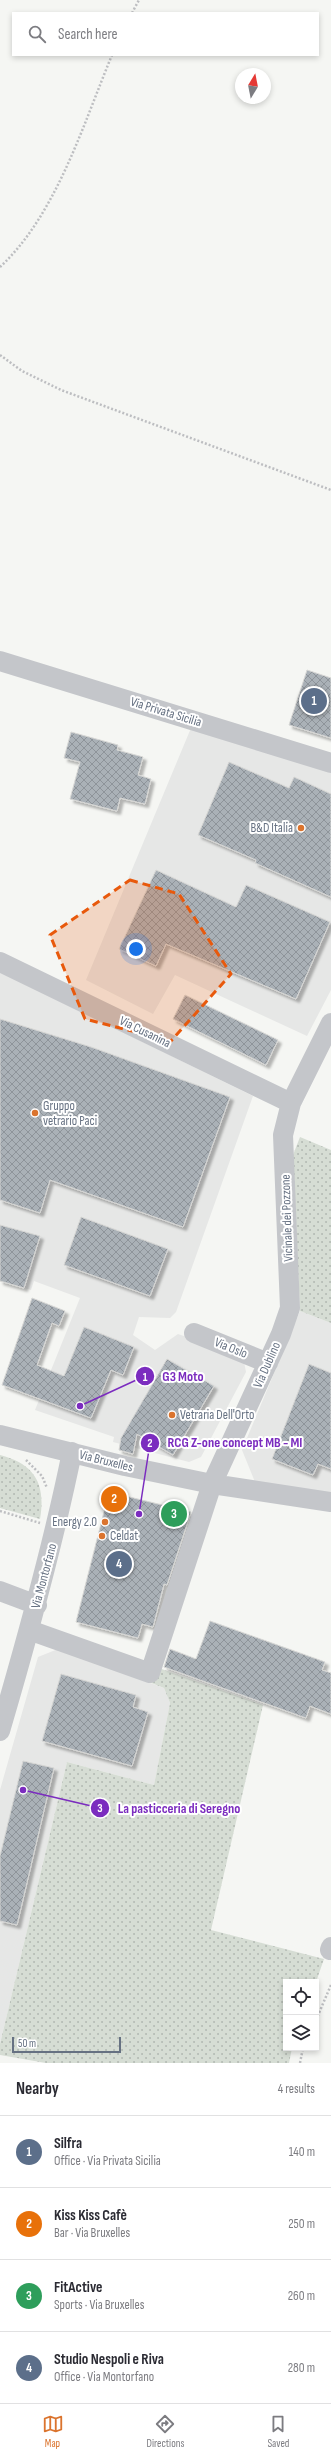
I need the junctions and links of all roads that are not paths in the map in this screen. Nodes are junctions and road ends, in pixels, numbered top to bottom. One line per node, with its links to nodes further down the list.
1 (0, 661): 2 (street, Via Privata Sicilia)
2 (331, 763)
3 (0, 962): 5 (street, Via Cusanina)
4 (331, 1023): 5 (street, Vicinale dei Pozzone)
5 (291, 1103): 7 (street, Vicinale dei Pozzone)
6 (194, 1332): 8 (street, Via Oslo)
7 (281, 1334): 8 (street, Via Dublino)
8 (268, 1363): 11 (street, Via Dublino)
9 (0, 1435): 10 (street, Via Bruxelles)
10 (72, 1452): 11 (street, Via Bruxelles); 14 (street, Via Montorfano)
11 (212, 1484): 12 (street, Via Bruxelles); 15 (street)
12 (331, 1502)
13 (0, 1591): 14 (street)
14 (37, 1605): 15 (street, Via Montorfano)
15 (29, 1630): 16 (street, Via Montorfano)
16 (0, 1731)

